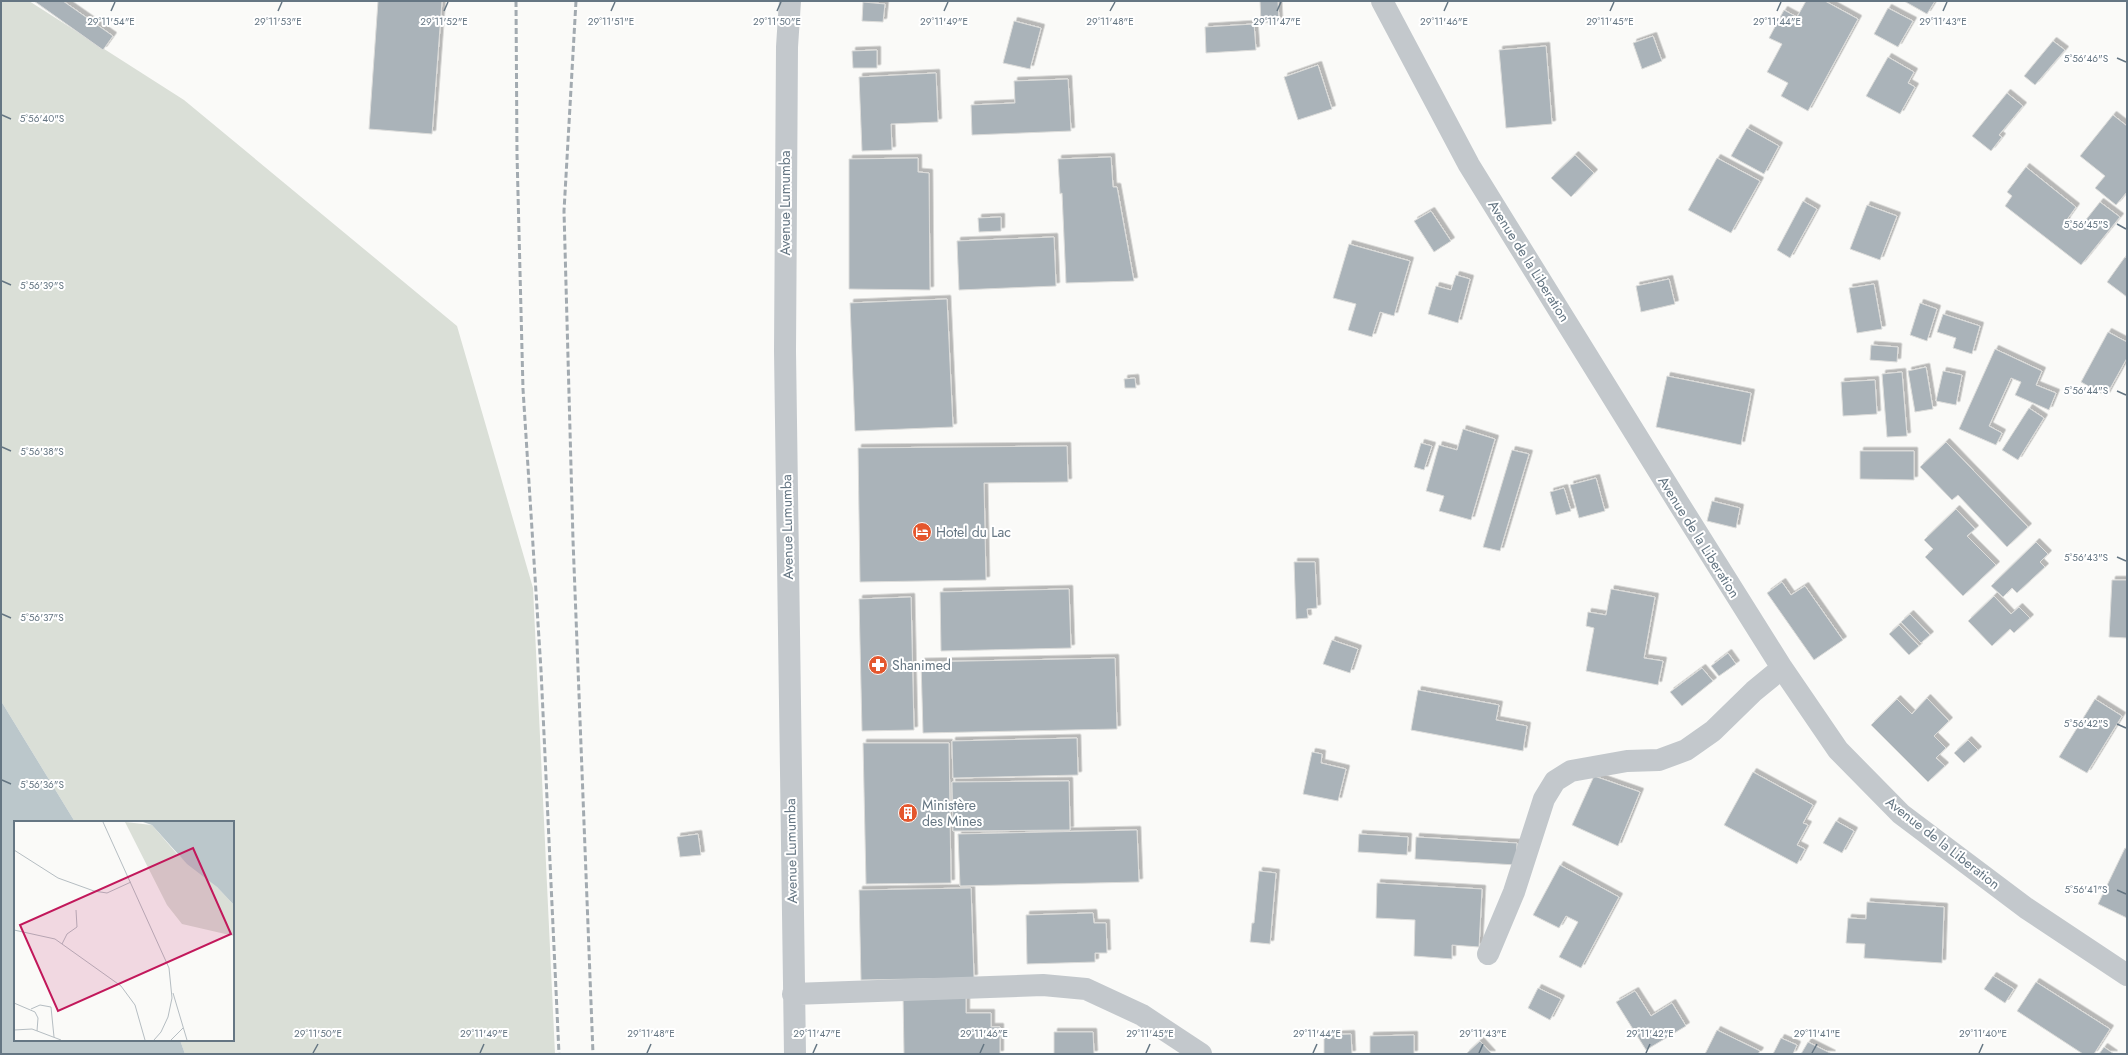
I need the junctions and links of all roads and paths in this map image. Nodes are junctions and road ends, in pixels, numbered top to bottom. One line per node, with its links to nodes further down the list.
1 (790, 1): 6 (street, Avenue Lumumba)
2 (1382, 1): 3 (street, Avenue de la Liberation)
3 (1782, 668): 4 (street); 5 (street, Avenue de la Liberation)
4 (1488, 954)
5 (2127, 975)
6 (793, 994): 7 (street, Avenue Lumumba); 8 (street)
7 (795, 1054)
8 (1201, 1054)

